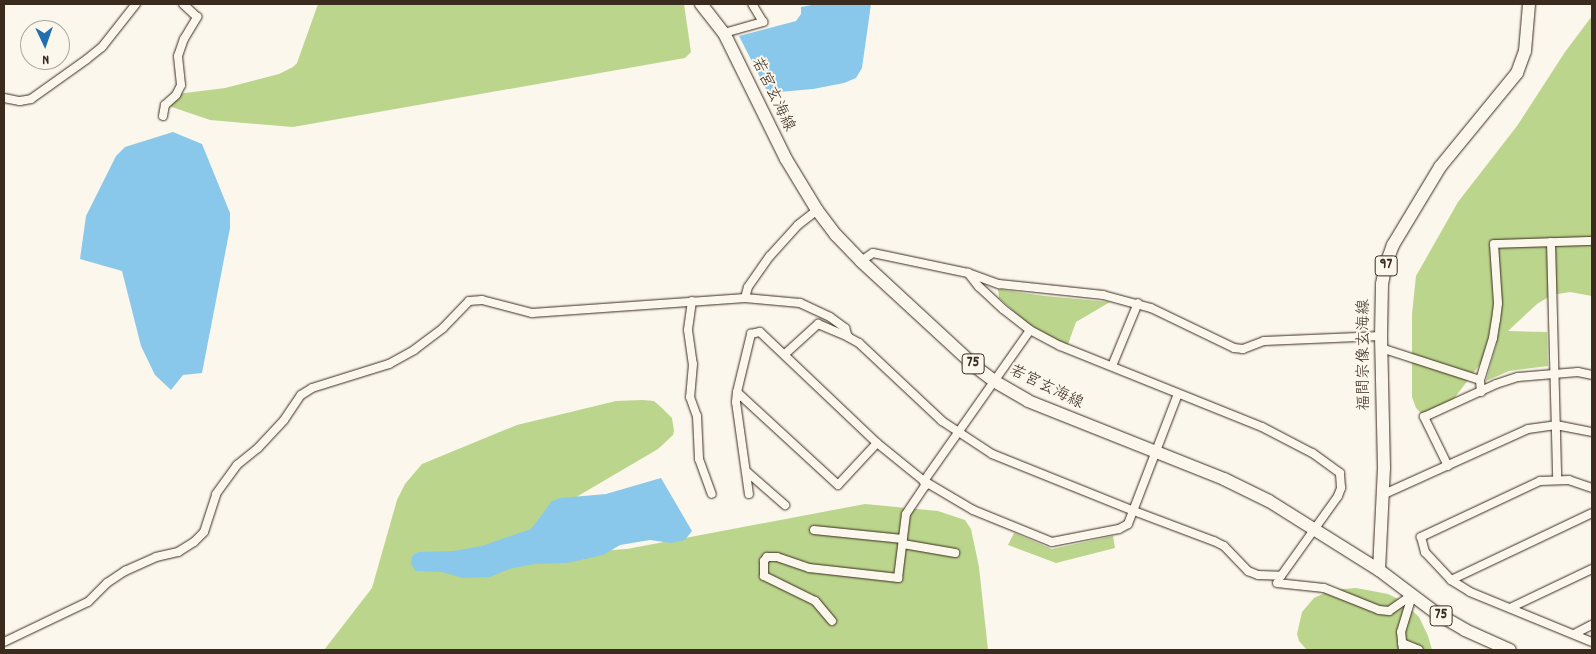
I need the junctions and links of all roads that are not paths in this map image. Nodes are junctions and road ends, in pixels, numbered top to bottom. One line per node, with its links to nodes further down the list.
1 (136, 4): 7 (street)
2 (182, 4): 8 (street)
3 (701, 4): 6 (main road, 若宮玄海線 / 75)
4 (752, 4): 6 (street)
5 (1529, 4): 19 (main road, 福間宗像玄海線 / 97)
6 (724, 33): 9 (main road, 若宮玄海線 / 75)
7 (4, 98)
8 (162, 116)
9 (817, 210): 12 (main road, 若宮玄海線 / 75); 14 (street)
10 (1592, 241): 11 (street)
11 (1551, 242): 22 (street); 24 (street)
12 (861, 261): 13 (street); 25 (main road, 若宮玄海線 / 75)
13 (968, 273): 16 (street); 17 (street)
14 (744, 298): 15 (street); 18 (street)
15 (692, 301): 39 (street); 58 (street)
16 (1138, 303): 19 (street); 21 (street)
17 (1030, 330): 21 (street); 25 (street)
18 (848, 337): 20 (street); 31 (street)
19 (1381, 342): 24 (street); 41 (main road, 福間宗像玄海線 / 97)
20 (785, 354): 26 (street); 32 (street)
21 (1112, 366): 28 (street)
22 (1555, 374): 23 (street); 27 (street); 29 (street)
23 (1592, 375)
24 (1480, 380): 27 (street)
25 (994, 381): 31 (street); 33 (main road, 若宮玄海線 / 75)
26 (737, 392): 32 (street); 35 (street)
27 (1481, 392): 34 (street)
28 (1178, 394): 33 (street); 46 (street)
29 (1556, 425): 30 (street); 34 (street); 36 (street)
30 (1592, 432)
31 (958, 433): 37 (street); 43 (street)
32 (877, 442): 37 (street)
33 (1155, 452): 43 (street); 46 (main road, 若宮玄海線 / 75)
34 (1448, 466): 41 (street)
35 (746, 471): 40 (street); 42 (street)
36 (1557, 479): 38 (street); 51 (street)
37 (924, 481): 43 (street); 47 (street)
38 (1592, 488)
39 (712, 494)
40 (750, 494)
41 (1382, 496): 50 (main road, 福間宗像玄海線 / 97)
42 (784, 505)
43 (1134, 511): 46 (street)
44 (1592, 513): 51 (street)
45 (814, 530): 47 (street)
46 (1316, 530): 50 (main road, 若宮玄海線 / 75)
47 (903, 541): 48 (street); 55 (street)
48 (955, 553)
49 (1592, 569): 54 (street)
50 (1379, 570): 53 (main road, 若宮玄海線 / 75)
51 (1451, 580): 54 (street)
52 (1277, 583): 53 (street)
53 (1412, 595): 60 (main road, 若宮玄海線 / 75); 61 (street)
54 (1510, 608): 57 (street)
55 (832, 620)
56 (1592, 625): 57 (street)
57 (1574, 634): 59 (street)
58 (4, 642)
59 (1592, 642)
60 (1489, 646): 63 (main road, 若宮玄海線 / 75)
61 (1402, 647): 62 (street)
62 (1418, 650)
63 (1510, 650)

